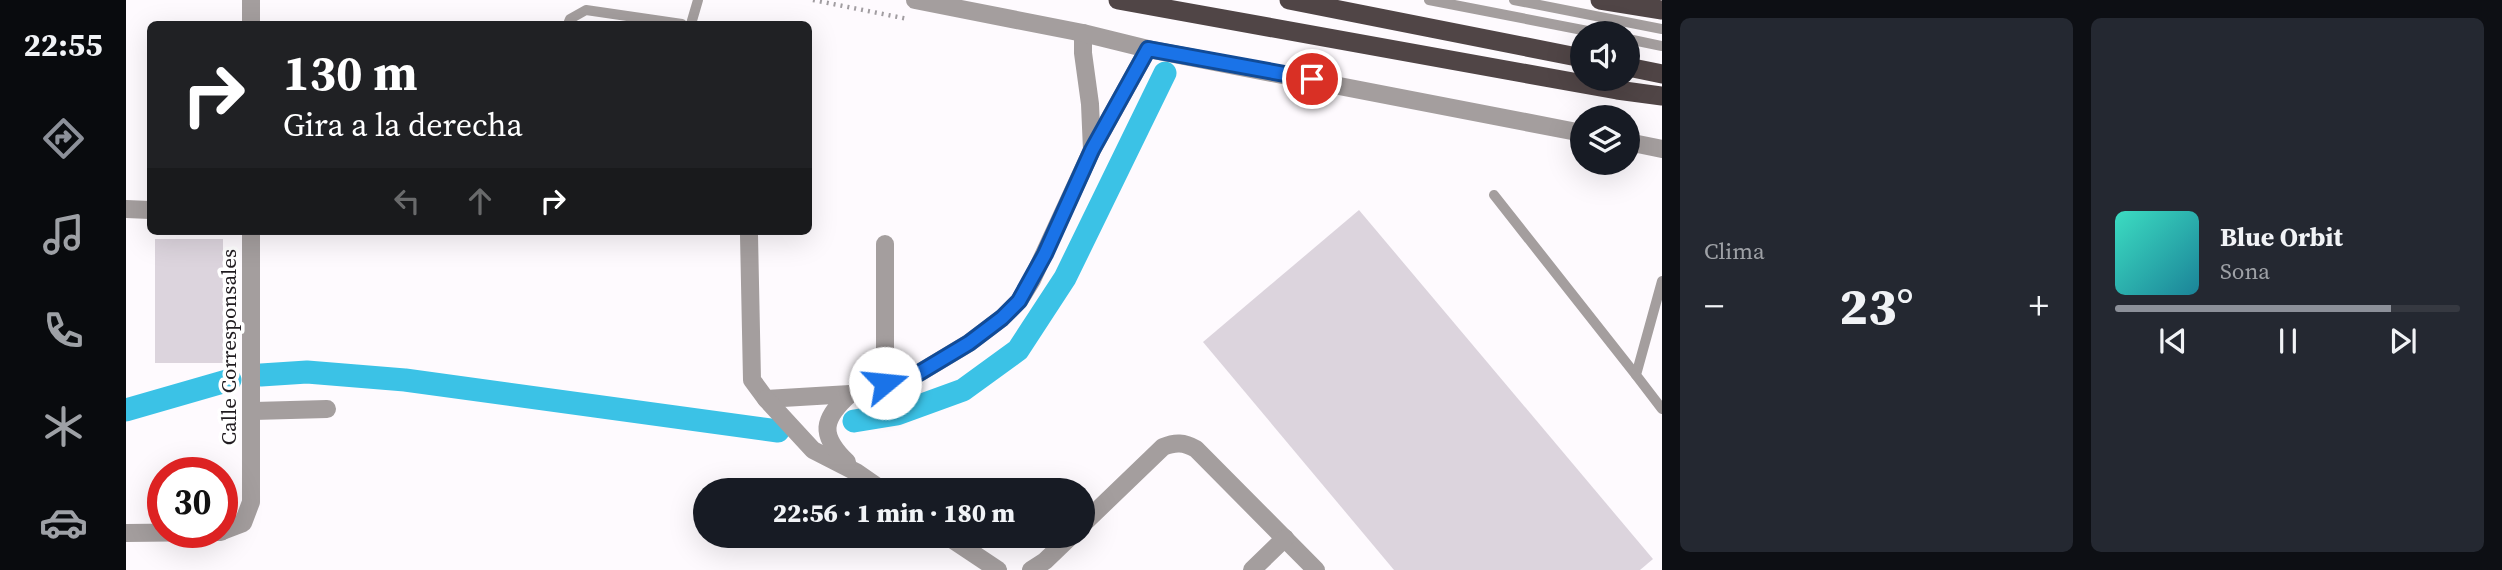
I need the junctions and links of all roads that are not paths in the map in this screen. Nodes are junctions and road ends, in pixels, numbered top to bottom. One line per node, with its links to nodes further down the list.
1 (251, 0): 10 (street)
2 (698, 0): 13 (lane)
3 (915, 0): 16 (street)
4 (1118, 0): 23 (highway)
5 (1289, 0): 20 (highway)
6 (1429, 0): 14 (lane)
7 (1514, 0): 15 (lane)
8 (1600, 0): 9 (highway)
9 (1662, 10)
10 (251, 21)
11 (569, 21): 12 (lane)
12 (661, 21)
13 (692, 21)
14 (1570, 28)
15 (1662, 29)
16 (1083, 33): 19 (street); 31 (street)
17 (1640, 41): 18 (lane)
18 (1662, 46)
19 (1148, 49): 28 (street); 31 (street)
20 (1570, 56)
21 (1640, 69): 22 (highway)
22 (1662, 74)
23 (1570, 82)
24 (1620, 91): 27 (highway)
25 (1624, 91): 26 (highway)
26 (1662, 96)
27 (1662, 104)
28 (1570, 131)
29 (1640, 144): 30 (street)
30 (1662, 149)
31 (1092, 150): 40 (street)
32 (1494, 195): 39 (lane)
33 (126, 209): 34 (street)
34 (147, 210)
35 (251, 235): 45 (street, Calle Corresponsales)
36 (749, 236): 42 (street)
37 (885, 244): 40 (street)
38 (1662, 281): 39 (lane)
39 (1636, 375): 44 (lane)
40 (885, 383): 41 (street)
41 (850, 394): 42 (street); 46 (street)
42 (766, 398): 46 (street)
43 (327, 409): 45 (street)
44 (1662, 409)
45 (251, 411): 49 (street, Calle Corresponsales)
46 (856, 471): 47 (street)
47 (866, 478)
48 (1095, 512): 52 (street)
49 (238, 525)
50 (126, 533): 51 (street, Calle Corresponsales)
51 (147, 533)
52 (1285, 538): 57 (street); 58 (street)
53 (965, 548): 55 (street)
54 (1059, 548): 56 (street)
55 (998, 570)
56 (1031, 570)
57 (1252, 570)
58 (1316, 570)

